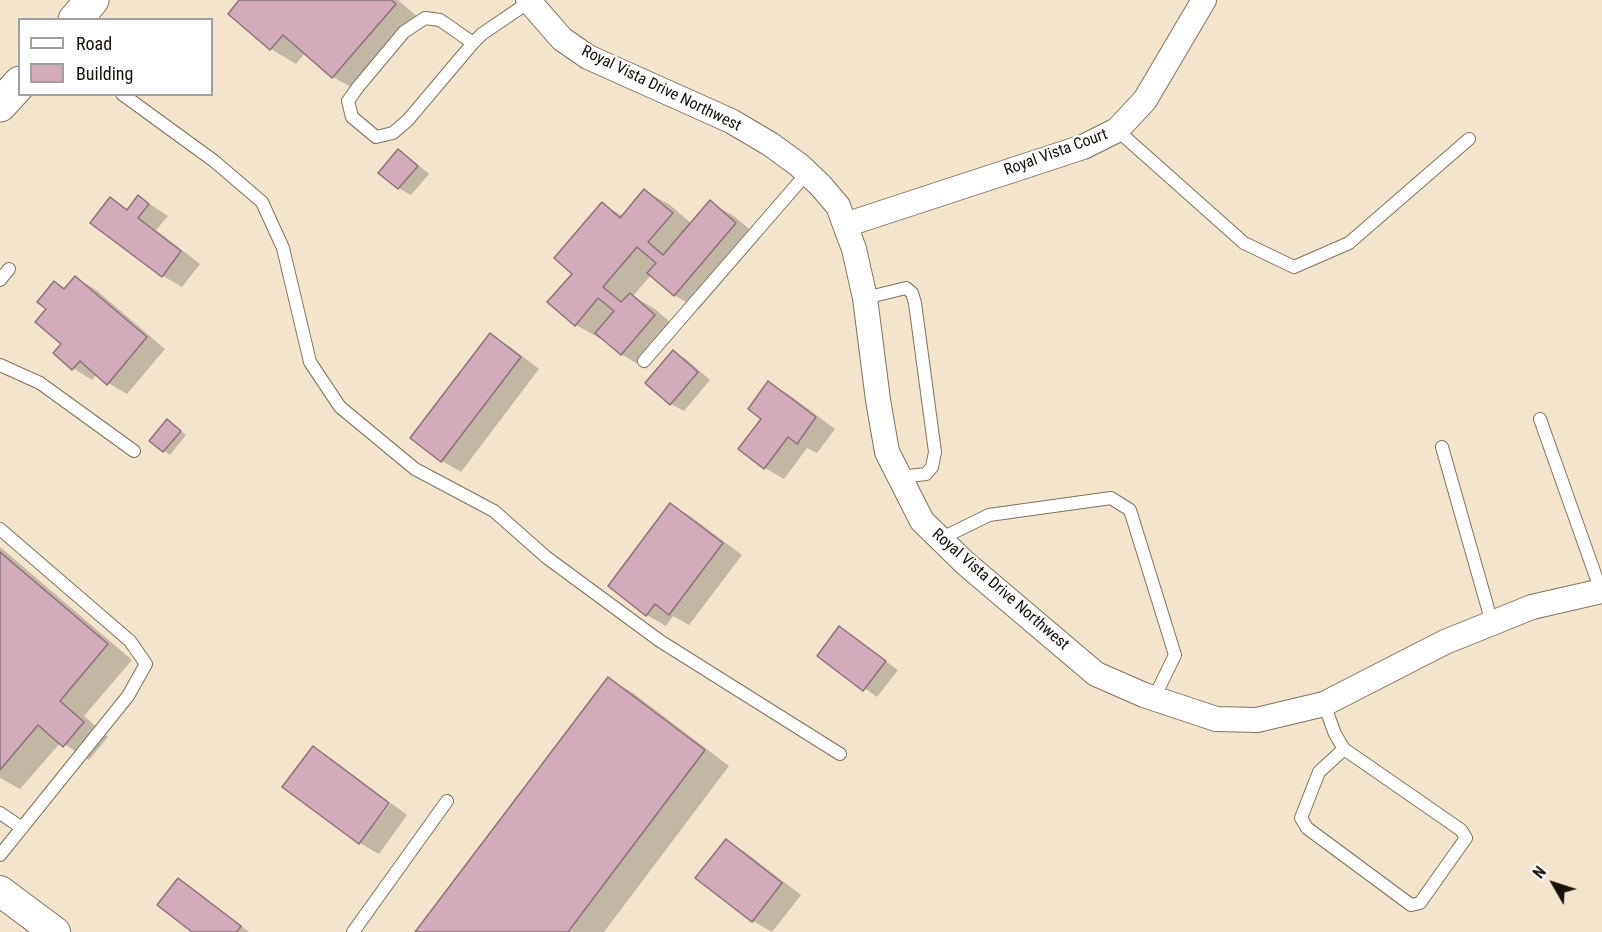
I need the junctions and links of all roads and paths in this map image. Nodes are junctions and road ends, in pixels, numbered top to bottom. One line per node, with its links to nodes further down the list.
1 (92, 0): 4 (main road)
2 (1204, 0): 9 (street, Royal Vista Court)
3 (529, 1): 5 (lane); 11 (street, Royal Vista Drive Northwest)
4 (77, 18)
5 (473, 43): 5 (lane)
6 (18, 85): 8 (main road)
7 (125, 96): 29 (lane)
8 (0, 105)
9 (1117, 130): 10 (lane); 12 (street, Royal Vista Court)
10 (1469, 139)
11 (807, 173): 12 (street, Royal Vista Drive Northwest); 16 (lane)
12 (845, 225): 15 (street, Royal Vista Drive Northwest)
13 (9, 269): 14 (lane)
14 (0, 280)
15 (865, 298): 21 (street, Royal Vista Drive Northwest); 21 (lane)
16 (644, 361)
17 (0, 365): 20 (lane)
18 (1540, 419): 24 (lane)
19 (1442, 447): 25 (lane)
20 (134, 451)
21 (900, 477): 23 (street, Royal Vista Drive Northwest)
22 (0, 529): 32 (lane)
23 (940, 539): 26 (street, Royal Vista Drive Northwest); 26 (lane)
24 (1602, 591): 25 (street, Royal Vista Drive Northwest)
25 (1492, 623): 27 (street, Royal Vista Drive Northwest)
26 (1154, 698): 27 (street, Royal Vista Drive Northwest)
27 (1324, 704): 28 (lane)
28 (1344, 749): 28 (lane)
29 (840, 754)
30 (447, 801): 36 (lane)
31 (0, 813): 32 (lane)
32 (22, 828): 33 (lane)
33 (0, 855)
34 (0, 891): 35 (street)
35 (55, 932)
36 (353, 932)

